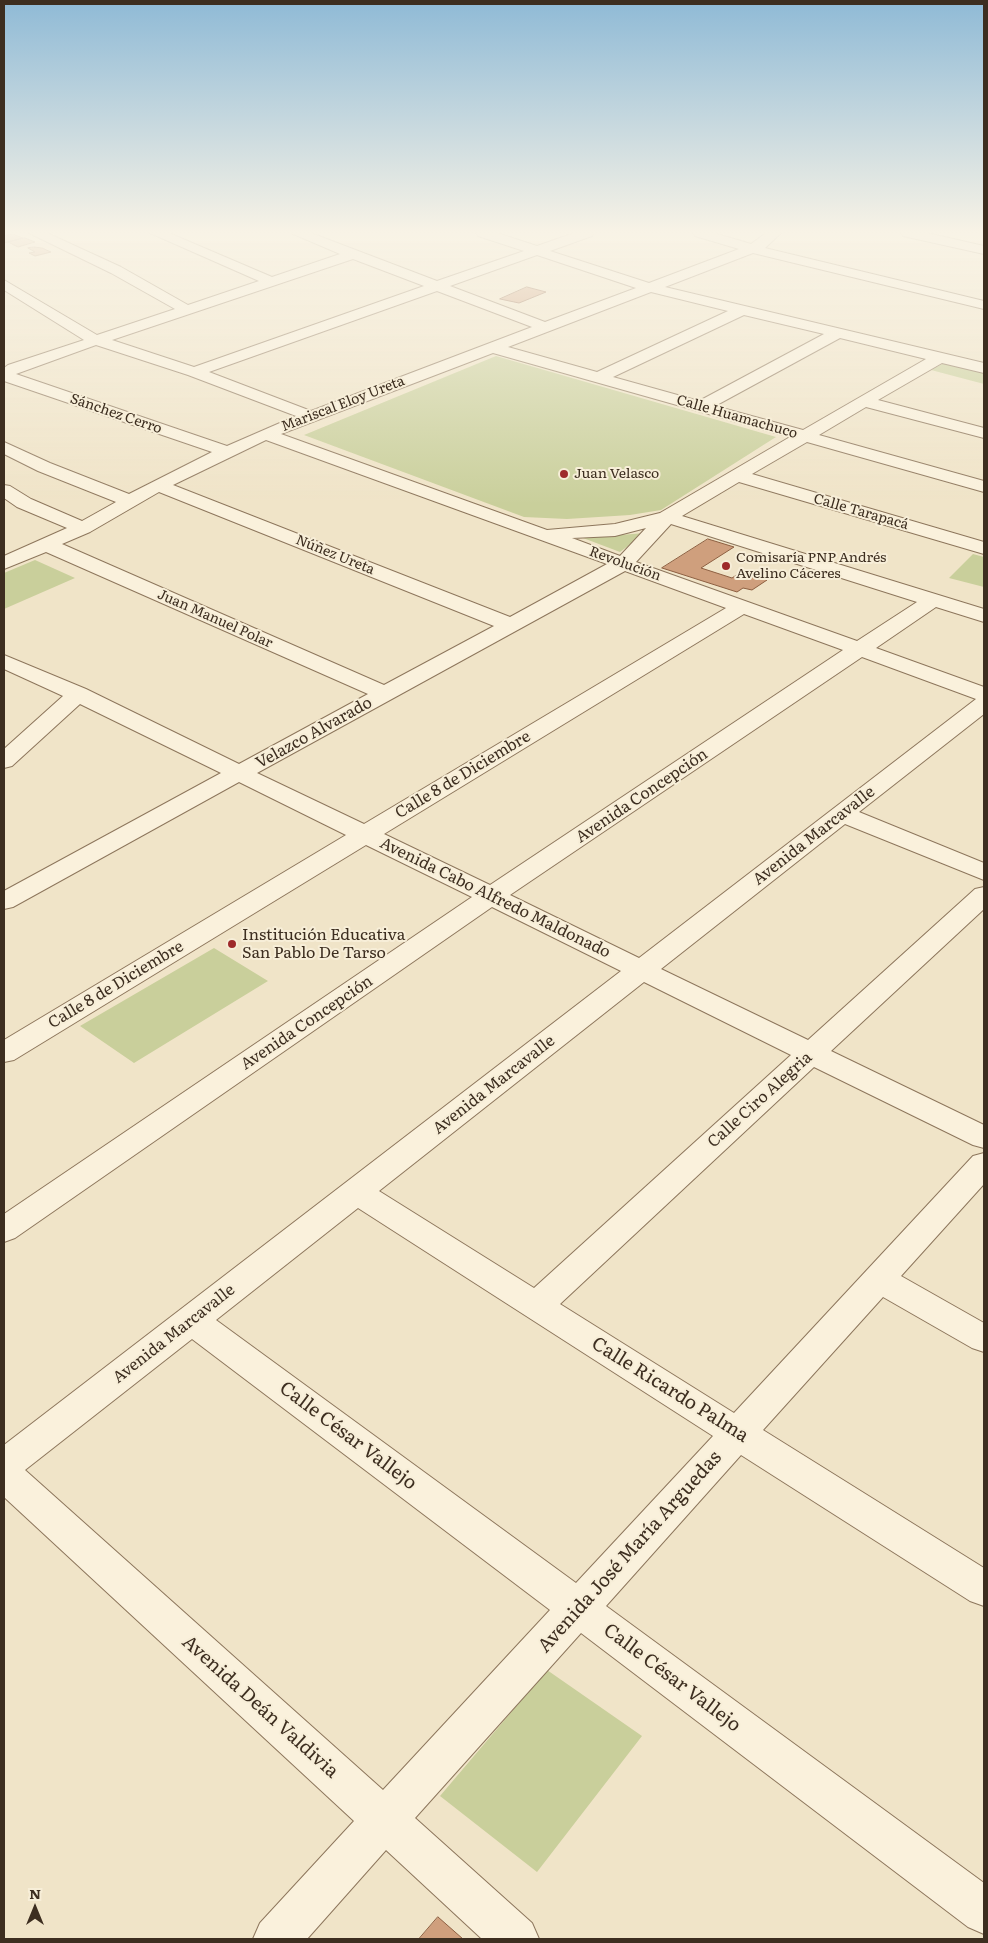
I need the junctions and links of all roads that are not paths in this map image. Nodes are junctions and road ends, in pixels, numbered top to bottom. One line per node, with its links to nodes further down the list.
1 (68, 324): 10 (street)
2 (142, 324): 10 (street)
3 (330, 324): 15 (street)
4 (535, 324): 8 (street)
5 (553, 324): 8 (street, Mariscal Eloy Ureta)
6 (713, 324): 18 (street)
7 (802, 324): 9 (street)
8 (544, 327): 11 (street, Mariscal Eloy Ureta)
9 (838, 332): 12 (street); 20 (street)
10 (95, 340): 15 (street); 16 (street)
11 (490, 348): 18 (street, Calle Huamachuco); 21 (street, Mariscal Eloy Ureta)
12 (940, 357): 13 (street); 14 (street)
13 (984, 368)
14 (919, 371): 17 (street); 19 (street)
15 (194, 372): 21 (street)
16 (4, 376): 26 (street, Sánchez Cerro)
17 (938, 376)
18 (598, 378): 20 (street, Calle Huamachuco)
19 (866, 402): 22 (street); 24 (street)
20 (700, 407): 24 (street, Calle Huamachuco)
21 (310, 416): 23 (street, Mariscal Eloy Ureta)
22 (984, 433)
23 (265, 434): 26 (street, Mariscal Eloy Ureta); 36 (street, Revolución)
24 (806, 436): 27 (street); 29 (street, Calle Huamachuco)
25 (4, 448): 31 (street)
26 (228, 452): 28 (street, Mariscal Eloy Ureta)
27 (738, 476): 34 (street); 38 (street, Calle Tarapacá)
28 (158, 485): 31 (street, Mariscal Eloy Ureta); 44 (street, Núñez Ureta)
29 (984, 487)
30 (4, 490): 32 (street)
31 (131, 501): 35 (street, Mariscal Eloy Ureta)
32 (24, 503): 33 (street); 35 (street)
33 (4, 509)
34 (667, 517): 36 (street); 40 (street, Velazco Alvarado); 41 (street)
35 (84, 528): 37 (street, Mariscal Eloy Ureta)
36 (542, 534): 40 (street, Revolución)
37 (45, 544): 39 (street, Mariscal Eloy Ureta); 48 (street, Juan Manuel Polar)
38 (984, 548)
39 (4, 563)
40 (623, 564): 42 (street, Revolución); 44 (street, Velazco Alvarado)
41 (934, 600): 43 (street); 45 (street, Avenida Concepción)
42 (742, 607): 45 (street, Revolución); 54 (street, Calle 8 de Diciembre)
43 (984, 616)
44 (511, 625): 48 (street, Velazco Alvarado)
45 (860, 650): 49 (street, Revolución); 57 (street, Avenida Concepción)
46 (4, 661): 47 (street, Avenida Cabo Alfredo Maldonado)
47 (78, 694): 51 (street); 52 (street, Avenida Cabo Alfredo Maldonado)
48 (386, 694): 52 (street, Velazco Alvarado)
49 (984, 694)
50 (984, 703): 53 (street, Avenida Marcavalle)
51 (8, 752)
52 (240, 774): 54 (street, Avenida Cabo Alfredo Maldonado); 58 (street, Velazco Alvarado)
53 (842, 814): 55 (street); 59 (street, Avenida Marcavalle)
54 (364, 834): 57 (street, Avenida Cabo Alfredo Maldonado); 60 (street, Calle 8 de Diciembre)
55 (984, 872)
56 (984, 895): 61 (street, Calle Ciro Alegria)
57 (491, 896): 59 (street, Avenida Cabo Alfredo Maldonado); 65 (street, Avenida Concepción)
58 (4, 901)
59 (641, 970): 61 (street, Avenida Cabo Alfredo Maldonado); 64 (street, Avenida Marcavalle)
60 (4, 1053)
61 (812, 1053): 62 (street, Avenida Cabo Alfredo Maldonado); 67 (street, Calle Ciro Alegria)
62 (984, 1138)
63 (984, 1164): 66 (street, Avenida José María Arguedas)
64 (356, 1192): 67 (street, Calle Ricardo Palma); 68 (street, Avenida Marcavalle)
65 (4, 1230)
66 (879, 1279): 69 (street); 70 (street, Avenida José María Arguedas)
67 (536, 1306): 70 (street, Calle Ricardo Palma)
68 (192, 1320): 71 (street, Avenida Marcavalle); 74 (street, Calle César Vallejo)
69 (984, 1339)
70 (738, 1433): 73 (street, Calle Ricardo Palma); 74 (street, Avenida José María Arguedas)
71 (4, 1466)
72 (4, 1474): 75 (street, Avenida Deán Valdivia)
73 (984, 1589)
74 (578, 1608): 75 (street, Avenida José María Arguedas); 76 (street, Calle César Vallejo)
75 (384, 1820): 77 (street, Avenida José María Arguedas); 78 (street, Avenida Deán Valdivia)
76 (984, 1911)
77 (276, 1939)
78 (516, 1939)

